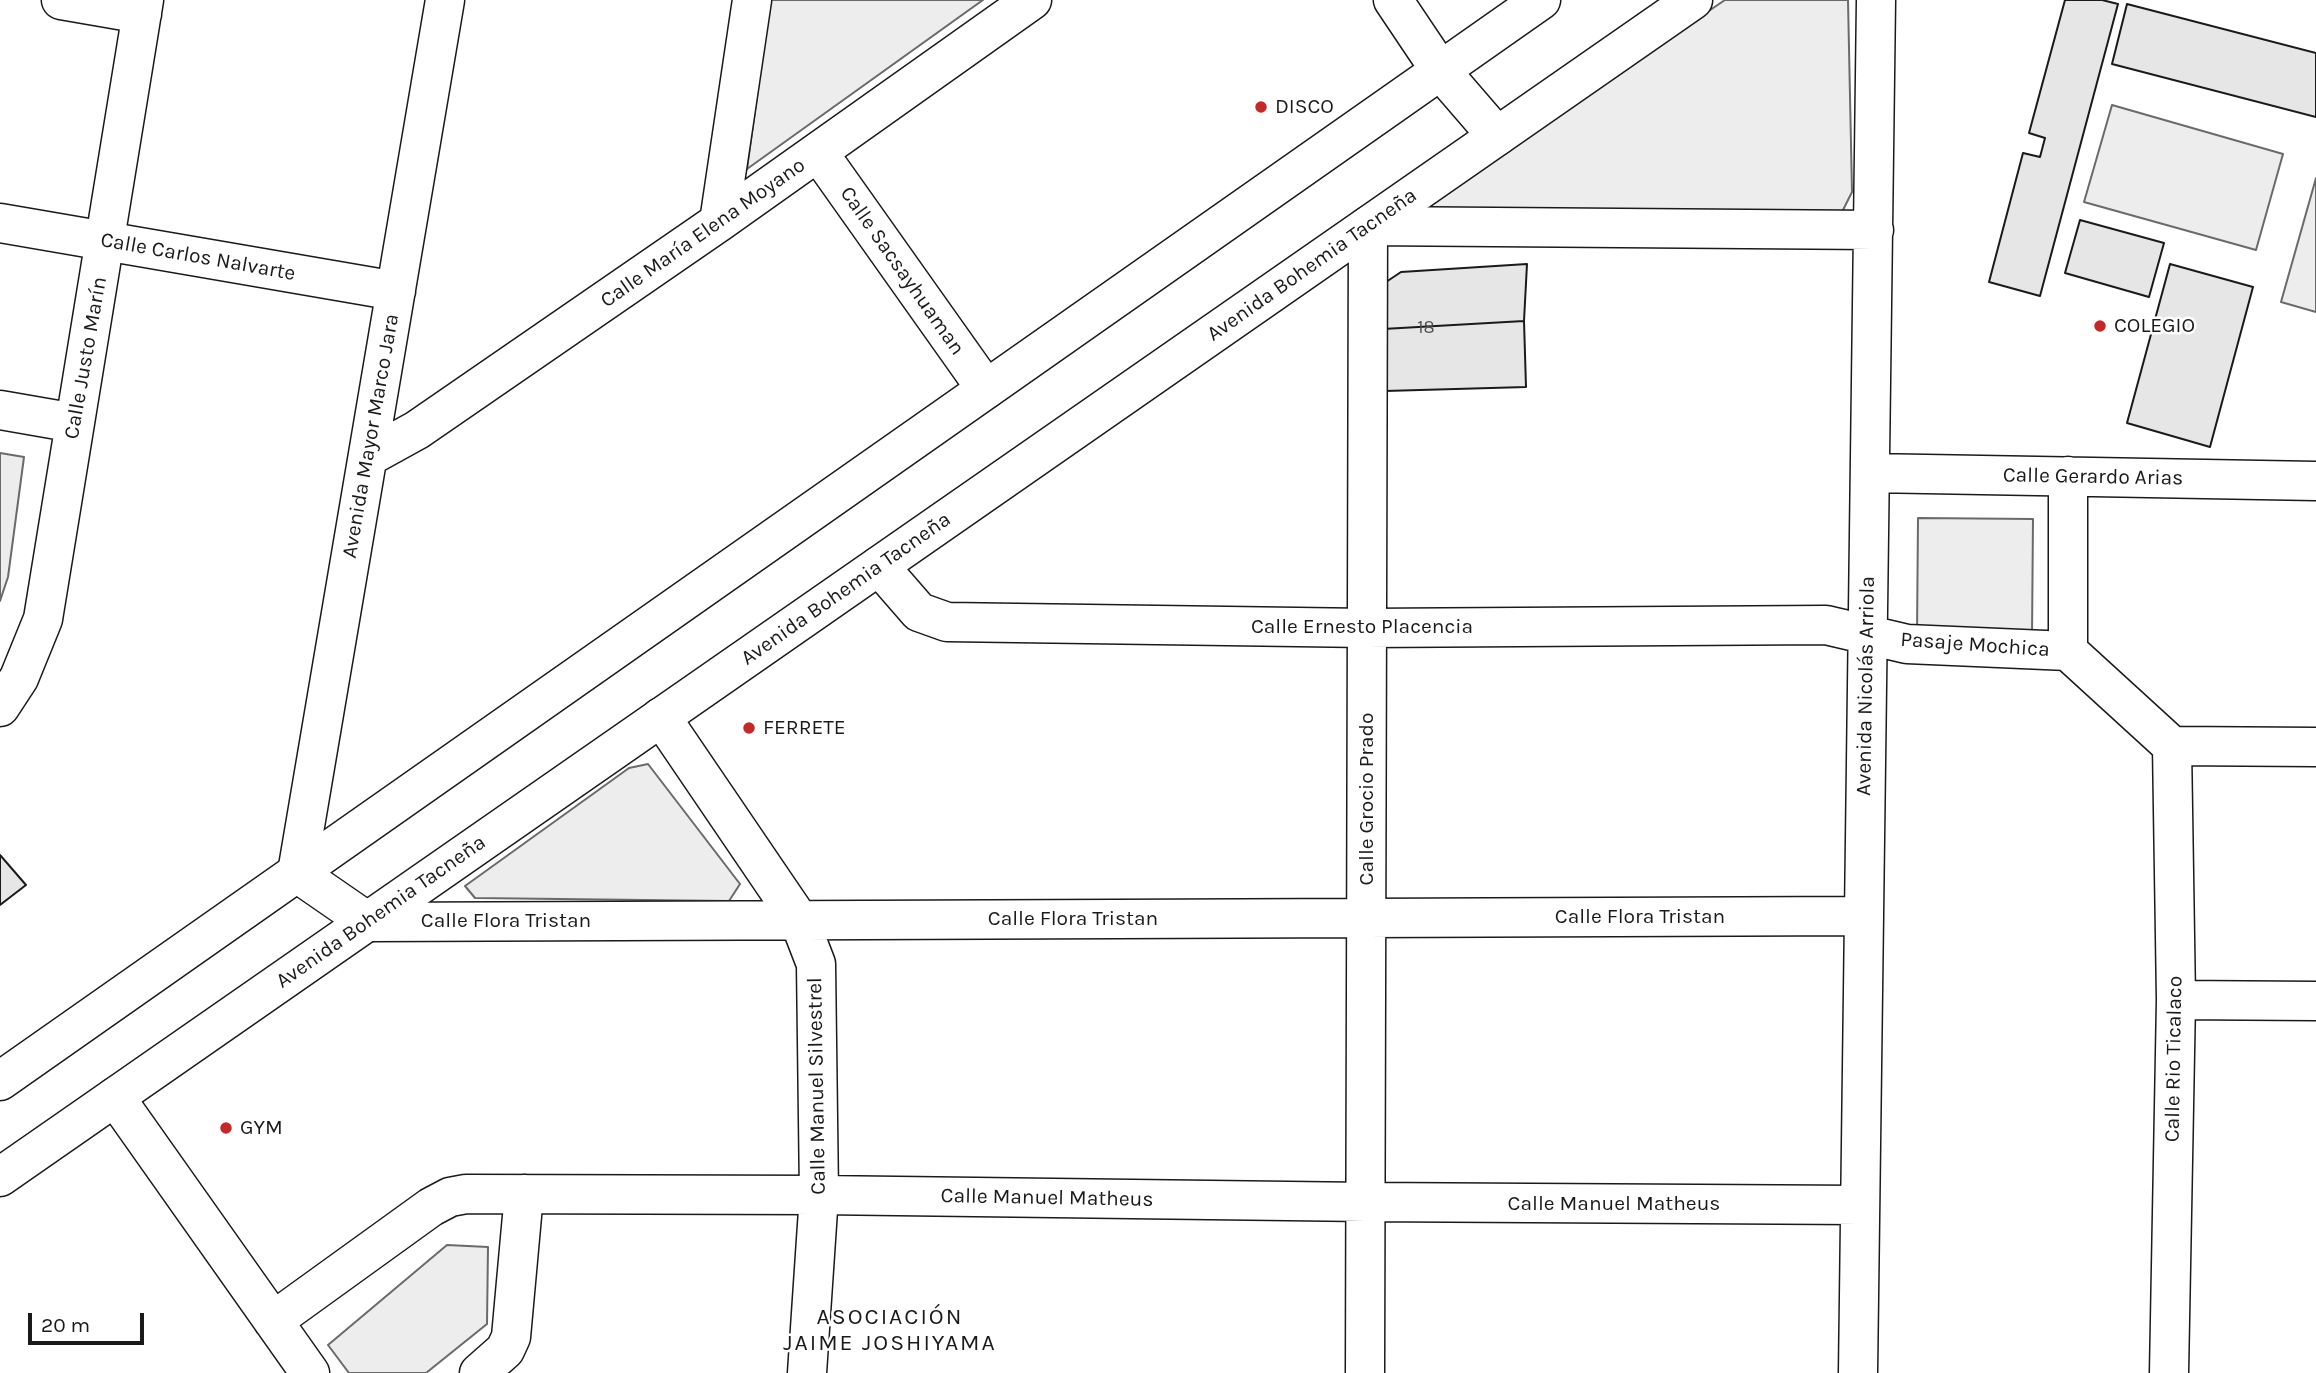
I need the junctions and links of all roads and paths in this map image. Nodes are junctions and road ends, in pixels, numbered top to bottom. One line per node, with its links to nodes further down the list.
1 (61, 0): 9 (street)
2 (445, 0): 18 (street, Avenida Mayor Marco Jara)
3 (752, 0): 13 (street)
4 (1032, 0): 12 (street, Calle María Elena Moyano)
5 (1393, 0): 10 (street)
6 (1541, 0): 10 (street)
7 (1693, 0): 11 (street, Avenida Bohemia Tacneña)
8 (1876, 0): 16 (street, Avenida Nicolás Arriola)
9 (143, 7): 17 (street, Calle Justo Marín)
10 (1440, 70): 11 (street); 19 (street)
11 (1497, 136): 15 (street, Avenida Bohemia Tacneña)
12 (818, 152): 13 (street, Calle María Elena Moyano); 19 (street, Calle Sacsayhuaman)
13 (719, 222): 22 (street, Calle María Elena Moyano)
14 (0, 223): 17 (street, Calle Carlos Nalvarte)
15 (1368, 226): 16 (street); 26 (street, Avenida Bohemia Tacneña); 27 (street, Calle Grocio Prado)
16 (1874, 230): 23 (street, Avenida Nicolás Arriola)
17 (106, 242): 18 (street, Calle Carlos Nalvarte); 21 (street, Calle Justo Marín)
18 (396, 291): 22 (street, Avenida Mayor Marco Jara)
19 (986, 389): 34 (street)
20 (0, 410): 21 (street)
21 (75, 423): 30 (street, Calle Justo Marín)
22 (368, 457): 34 (street, Avenida Mayor Marco Jara)
23 (1870, 473): 24 (street, Calle Gerardo Arias); 28 (street, Avenida Nicolás Arriola)
24 (2068, 476): 25 (street, Calle Gerardo Arias); 29 (street)
25 (2316, 481)
26 (879, 566): 27 (street, Calle Ernesto Placencia); 31 (street, Avenida Bohemia Tacneña)
27 (1367, 628): 28 (street, Calle Ernesto Placencia); 36 (street, Calle Grocio Prado)
28 (1867, 634): 29 (street, Pasaje Mochica); 35 (street, Avenida Nicolás Arriola)
29 (2068, 651): 32 (street, Pasaje Mochica)
30 (0, 707)
31 (661, 718): 37 (street, Calle Manuel Silvestrel); 38 (street, Avenida Bohemia Tacneña)
32 (2172, 746): 33 (street); 39 (street, Calle Rio Ticalaco)
33 (2316, 747)
34 (297, 873): 38 (street); 41 (street)
35 (1863, 916): 36 (street, Calle Flora Tristan); 47 (street, Avenida Nicolás Arriola)
36 (1366, 918): 37 (street, Calle Flora Tristan); 46 (street, Calle Grocio Prado)
37 (799, 920): 38 (street, Calle Flora Tristan); 45 (street, Calle Manuel Silvestrel)
38 (368, 922): 42 (street, Avenida Bohemia Tacneña)
39 (2176, 1000): 40 (street); 54 (street, Calle Rio Ticalaco)
40 (2316, 1001)
41 (0, 1082)
42 (114, 1097): 43 (street, Avenida Bohemia Tacneña); 48 (street)
43 (0, 1177)
44 (524, 1194): 45 (street, Calle Manuel Matheus); 48 (street, Calle Manuel Matheus); 50 (street)
45 (819, 1195): 46 (street, Calle Manuel Matheus); 51 (street, Calle Manuel Silvestrel)
46 (1366, 1202): 47 (street, Calle Manuel Matheus); 52 (street, Calle Grocio Prado)
47 (1860, 1205): 53 (street, Avenida Nicolás Arriola)
48 (273, 1321): 49 (street)
49 (310, 1373)
50 (479, 1373)
51 (807, 1373)
52 (1365, 1373)
53 (1858, 1373)
54 (2169, 1373)

